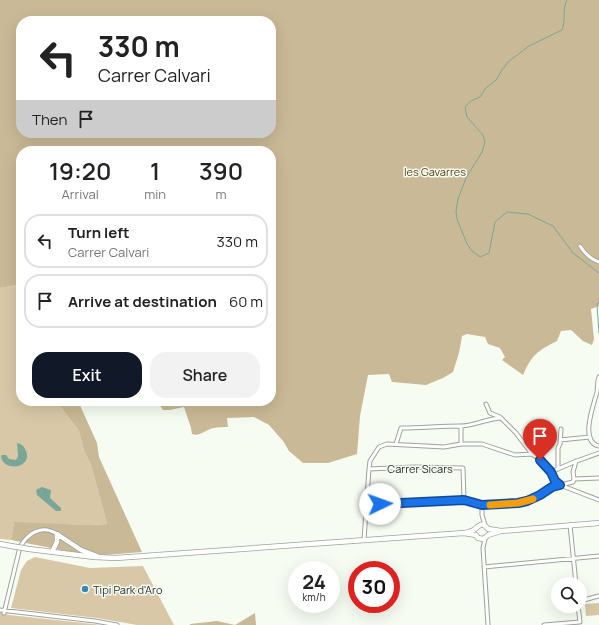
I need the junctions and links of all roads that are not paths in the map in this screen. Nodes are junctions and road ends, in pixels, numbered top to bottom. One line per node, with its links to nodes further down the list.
1 (580, 246): 2 (street)
2 (599, 262)
3 (599, 377): 8 (street)
4 (486, 404): 5 (street)
5 (502, 418): 6 (street); 14 (street)
6 (460, 426): 10 (street); 11 (street)
7 (561, 429): 9 (street)
8 (590, 437): 9 (street); 12 (street)
9 (560, 440): 16 (street)
10 (396, 444): 11 (street); 17 (street)
11 (461, 444): 14 (street)
12 (599, 446)
13 (599, 453): 15 (street)
14 (532, 454): 18 (street)
15 (576, 461): 16 (street); 20 (street)
16 (558, 468): 18 (street)
17 (369, 469): 24 (street, Carrer Sicars); 26 (street)
18 (551, 472): 21 (street)
19 (599, 478): 20 (street)
20 (574, 479): 22 (street)
21 (555, 481): 22 (street); 23 (street)
22 (560, 485): 23 (street); 25 (street)
23 (552, 487): 27 (street)
24 (464, 500): 26 (street); 27 (street)
25 (599, 500)
26 (366, 504): 36 (street)
27 (482, 505): 28 (street)
28 (482, 515): 31 (street); 33 (street)
29 (599, 523): 30 (street)
30 (570, 525): 33 (street); 41 (street)
31 (477, 527): 32 (street); 33 (street); 35 (street)
32 (464, 533): 35 (street); 36 (street)
33 (485, 533): 35 (street); 42 (street)
34 (57, 534): 38 (street); 40 (street); 47 (street)
35 (476, 535)
36 (364, 540): 40 (street)
37 (0, 544): 38 (street, bridge)
38 (52, 552): 40 (street)
39 (599, 556): 41 (street)
40 (105, 558)
41 (573, 559): 42 (street); 43 (street)
42 (484, 567): 50 (street)
43 (575, 577)
44 (599, 596): 45 (street)
45 (587, 599)
46 (0, 610): 47 (street)
47 (4, 612): 49 (street)
48 (579, 613): 51 (street)
49 (117, 625)
50 (487, 625)
51 (544, 625)

